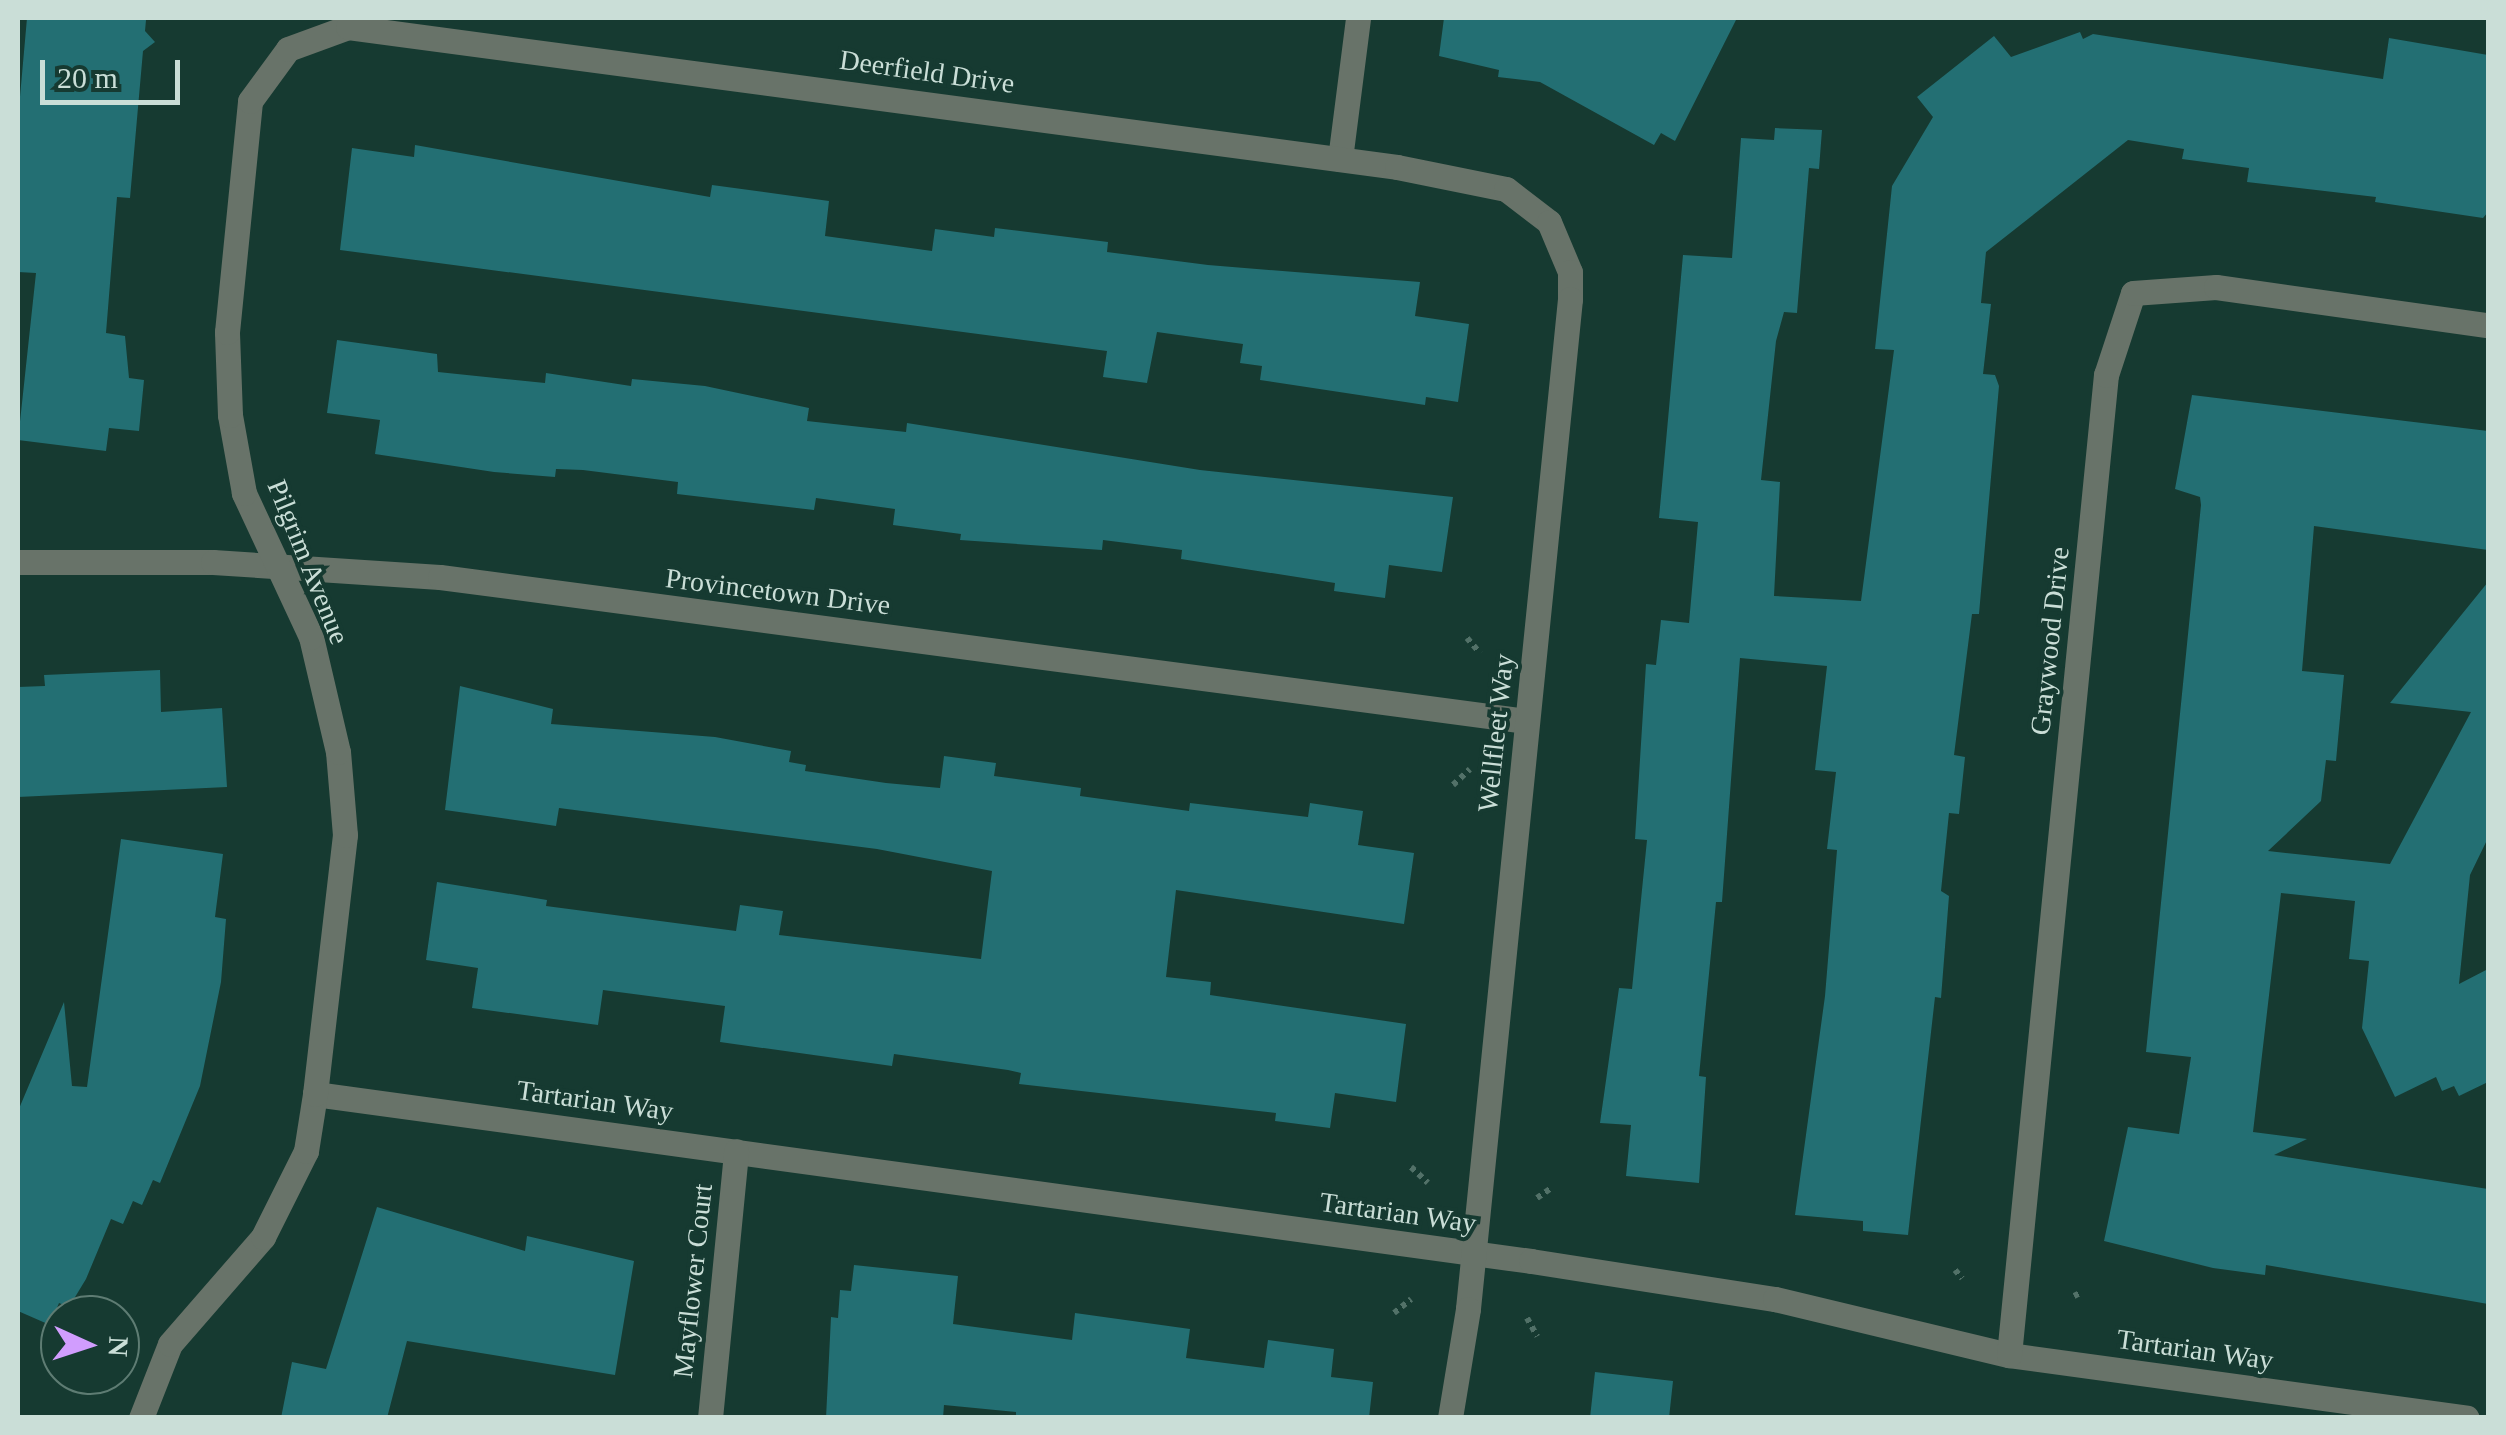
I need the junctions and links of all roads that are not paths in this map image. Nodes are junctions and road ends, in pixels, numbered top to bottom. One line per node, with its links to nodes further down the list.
1 (1358, 18): 3 (street)
2 (288, 49): 3 (street, Deerfield Drive); 7 (street, Pilgrim Avenue)
3 (1340, 159): 4 (street, Deerfield Drive)
4 (1549, 222): 8 (street, Wellfleet Way)
5 (2488, 325): 12 (street, Graywood Drive)
6 (18, 562): 7 (street, Provincetown Drive)
7 (274, 566): 8 (street, Provincetown Drive); 9 (street, Pilgrim Avenue)
8 (1527, 720): 11 (street, Wellfleet Way)
9 (315, 1094): 10 (street, Tartarian Way); 13 (street, Pilgrim Avenue)
10 (736, 1151): 11 (street, Tartarian Way); 14 (street, Mayflower Court)
11 (1473, 1254): 12 (street, Tartarian Way); 15 (street, Wellfleet Way)
12 (2008, 1355): 16 (street, Tartarian Way)
13 (141, 1418)
14 (710, 1418)
15 (1450, 1418)
16 (2467, 1418)

